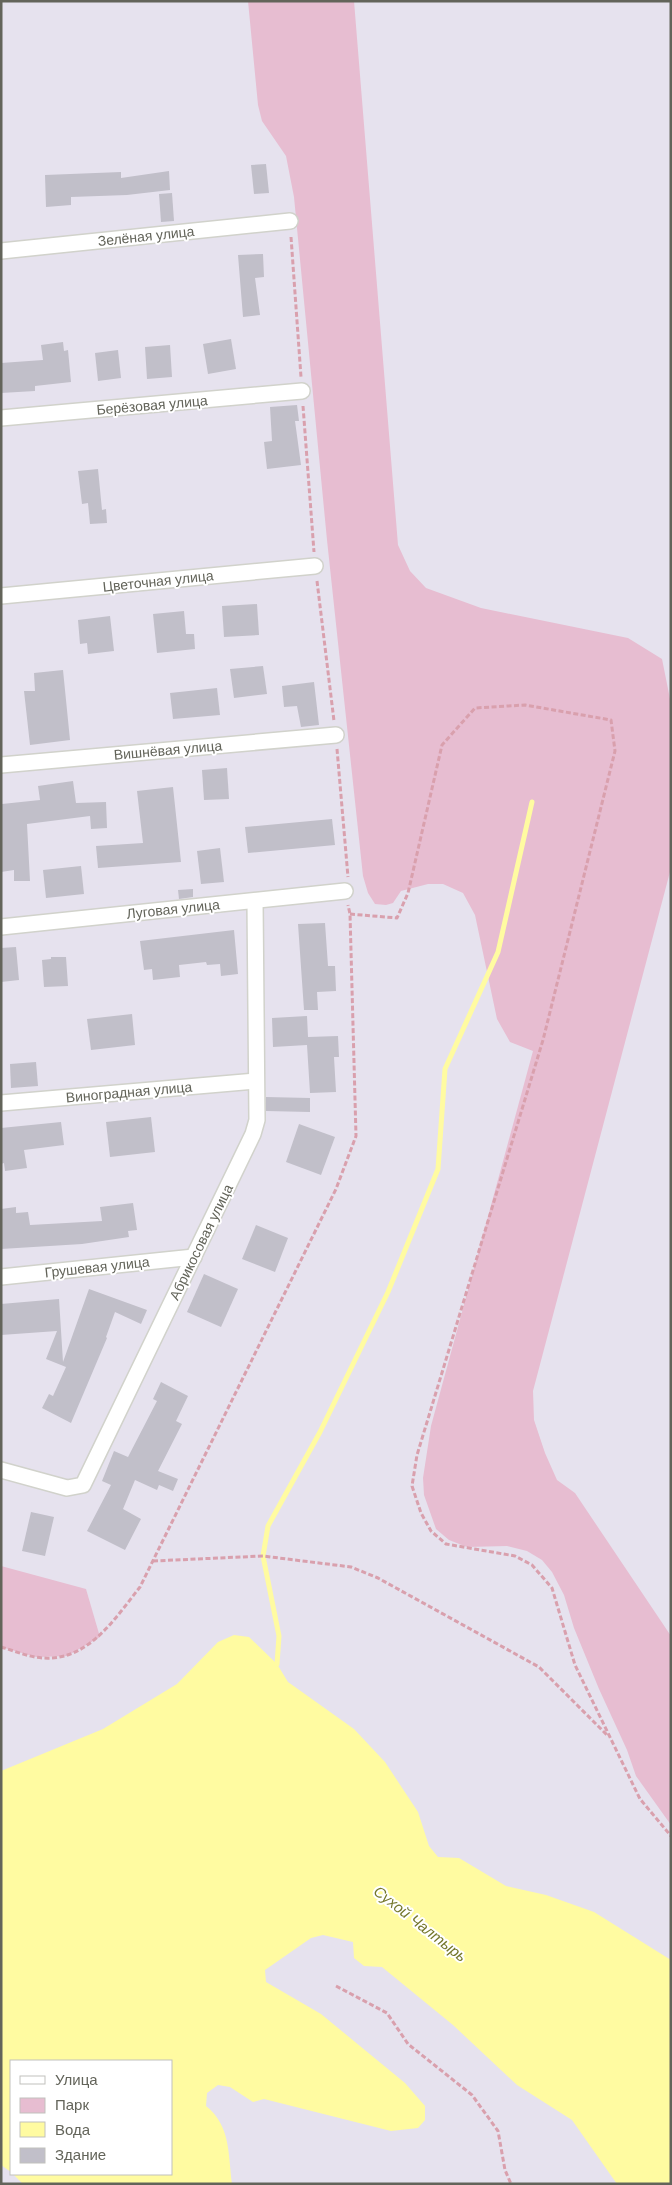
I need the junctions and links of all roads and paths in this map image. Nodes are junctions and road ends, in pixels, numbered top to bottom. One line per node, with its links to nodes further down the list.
1 (290, 221): 2 (street, Зелёная улица); 3 (path)
2 (1, 251)
3 (302, 391): 4 (street, Берёзовая улица); 5 (path)
4 (1, 418)
5 (315, 566): 6 (street, Цветочная улица); 7 (path)
6 (1, 596)
7 (336, 735): 8 (street, Вишнёвая улица); 9 (path)
8 (1, 764)
9 (345, 891): 10 (street, Луговая улица); 11 (path)
10 (255, 901): 12 (street, Луговая улица); 13 (street, Абрикосовая улица)
11 (350, 914): 18 (path); 20 (path)
12 (1, 926)
13 (256, 1080): 14 (street, Виноградная улица); 15 (street, Абрикосовая улица)
14 (1, 1104)
15 (194, 1257): 16 (street, Грушевая улица); 17 (street, Абрикосовая улица)
16 (1, 1276)
17 (1, 1470)
18 (153, 1561): 19 (path); 20 (path)
19 (1, 1647)
20 (610, 1739): 21 (path)
21 (671, 1836)
22 (336, 1986): 23 (path)
23 (511, 2184)

